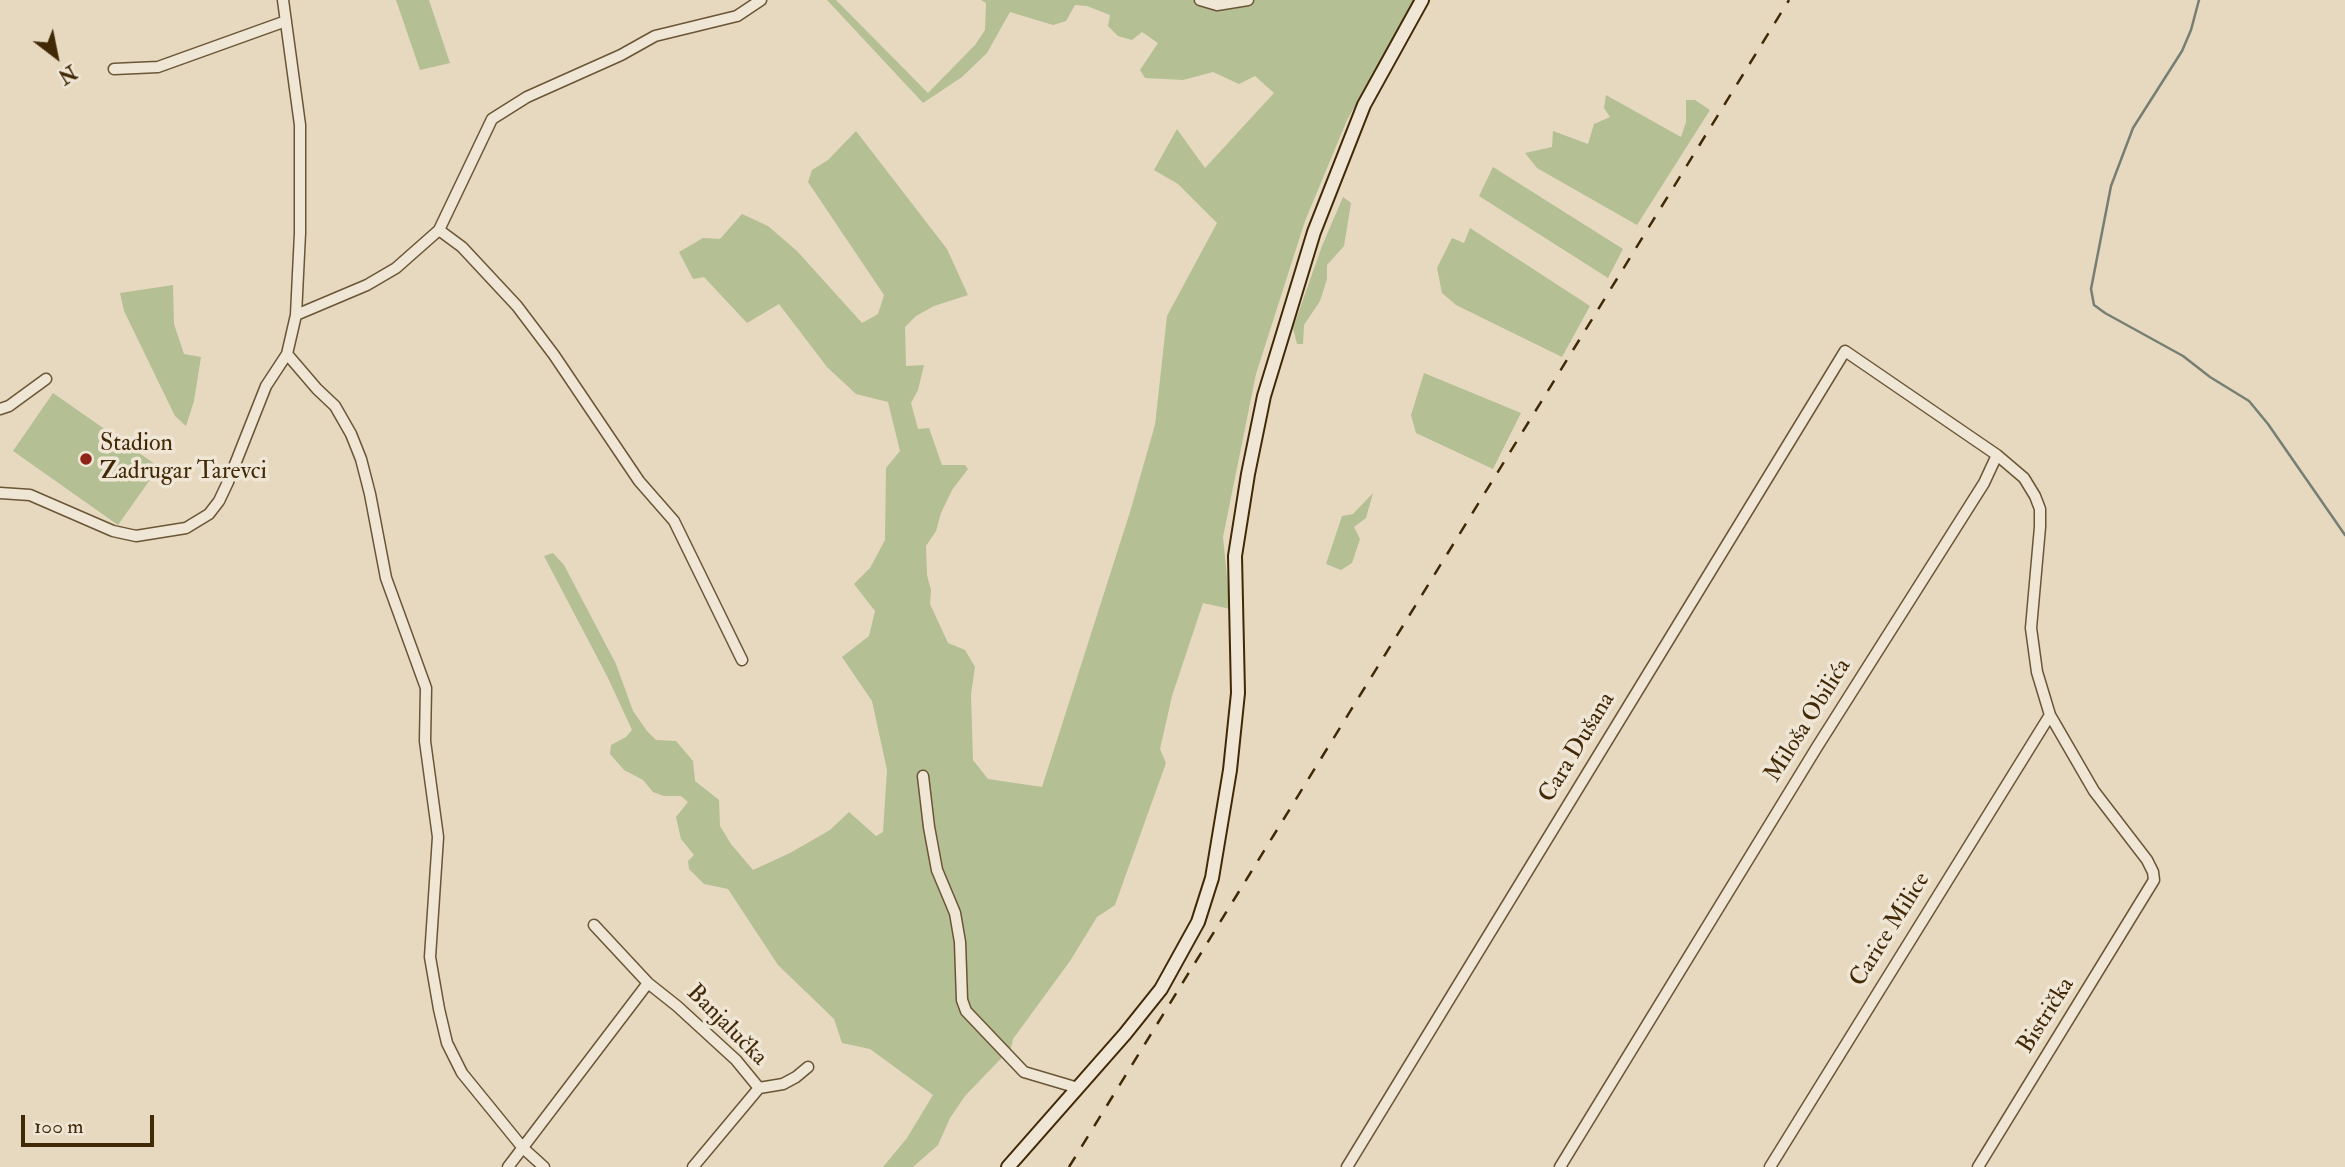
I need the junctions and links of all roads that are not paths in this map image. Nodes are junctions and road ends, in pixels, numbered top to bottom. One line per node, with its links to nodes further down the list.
1 (283, 0): 6 (street)
2 (761, 0): 8 (street)
3 (1200, 0): 4 (street)
4 (1248, 0)
5 (1422, 0): 24 (main road)
6 (286, 21): 7 (street); 9 (street)
7 (114, 69)
8 (439, 230): 10 (street); 17 (street)
9 (297, 291): 10 (street); 11 (street)
10 (315, 306): 11 (street)
11 (296, 315): 12 (street)
12 (287, 354): 16 (street); 25 (street)
13 (46, 379): 14 (street)
14 (0, 409)
15 (1997, 455): 18 (street); 30 (street, Cara Dušana); 31 (street, Miloša Obilića)
16 (0, 493)
17 (742, 660)
18 (2050, 715): 32 (street, Carice Milice); 33 (street, Bistrička)
19 (923, 776): 24 (street)
20 (594, 925): 21 (street, Banjalučka)
21 (648, 983): 23 (street, Banjalučka); 25 (street, Banjalučka)
22 (808, 1067): 23 (street)
23 (759, 1088): 28 (street, Banjalučka)
24 (1078, 1088): 29 (main road)
25 (523, 1148): 26 (street, Banjalučka); 27 (street)
26 (508, 1167)
27 (544, 1167)
28 (693, 1167)
29 (1008, 1167)
30 (1347, 1167)
31 (1560, 1167)
32 (1769, 1167)
33 (1978, 1167)

